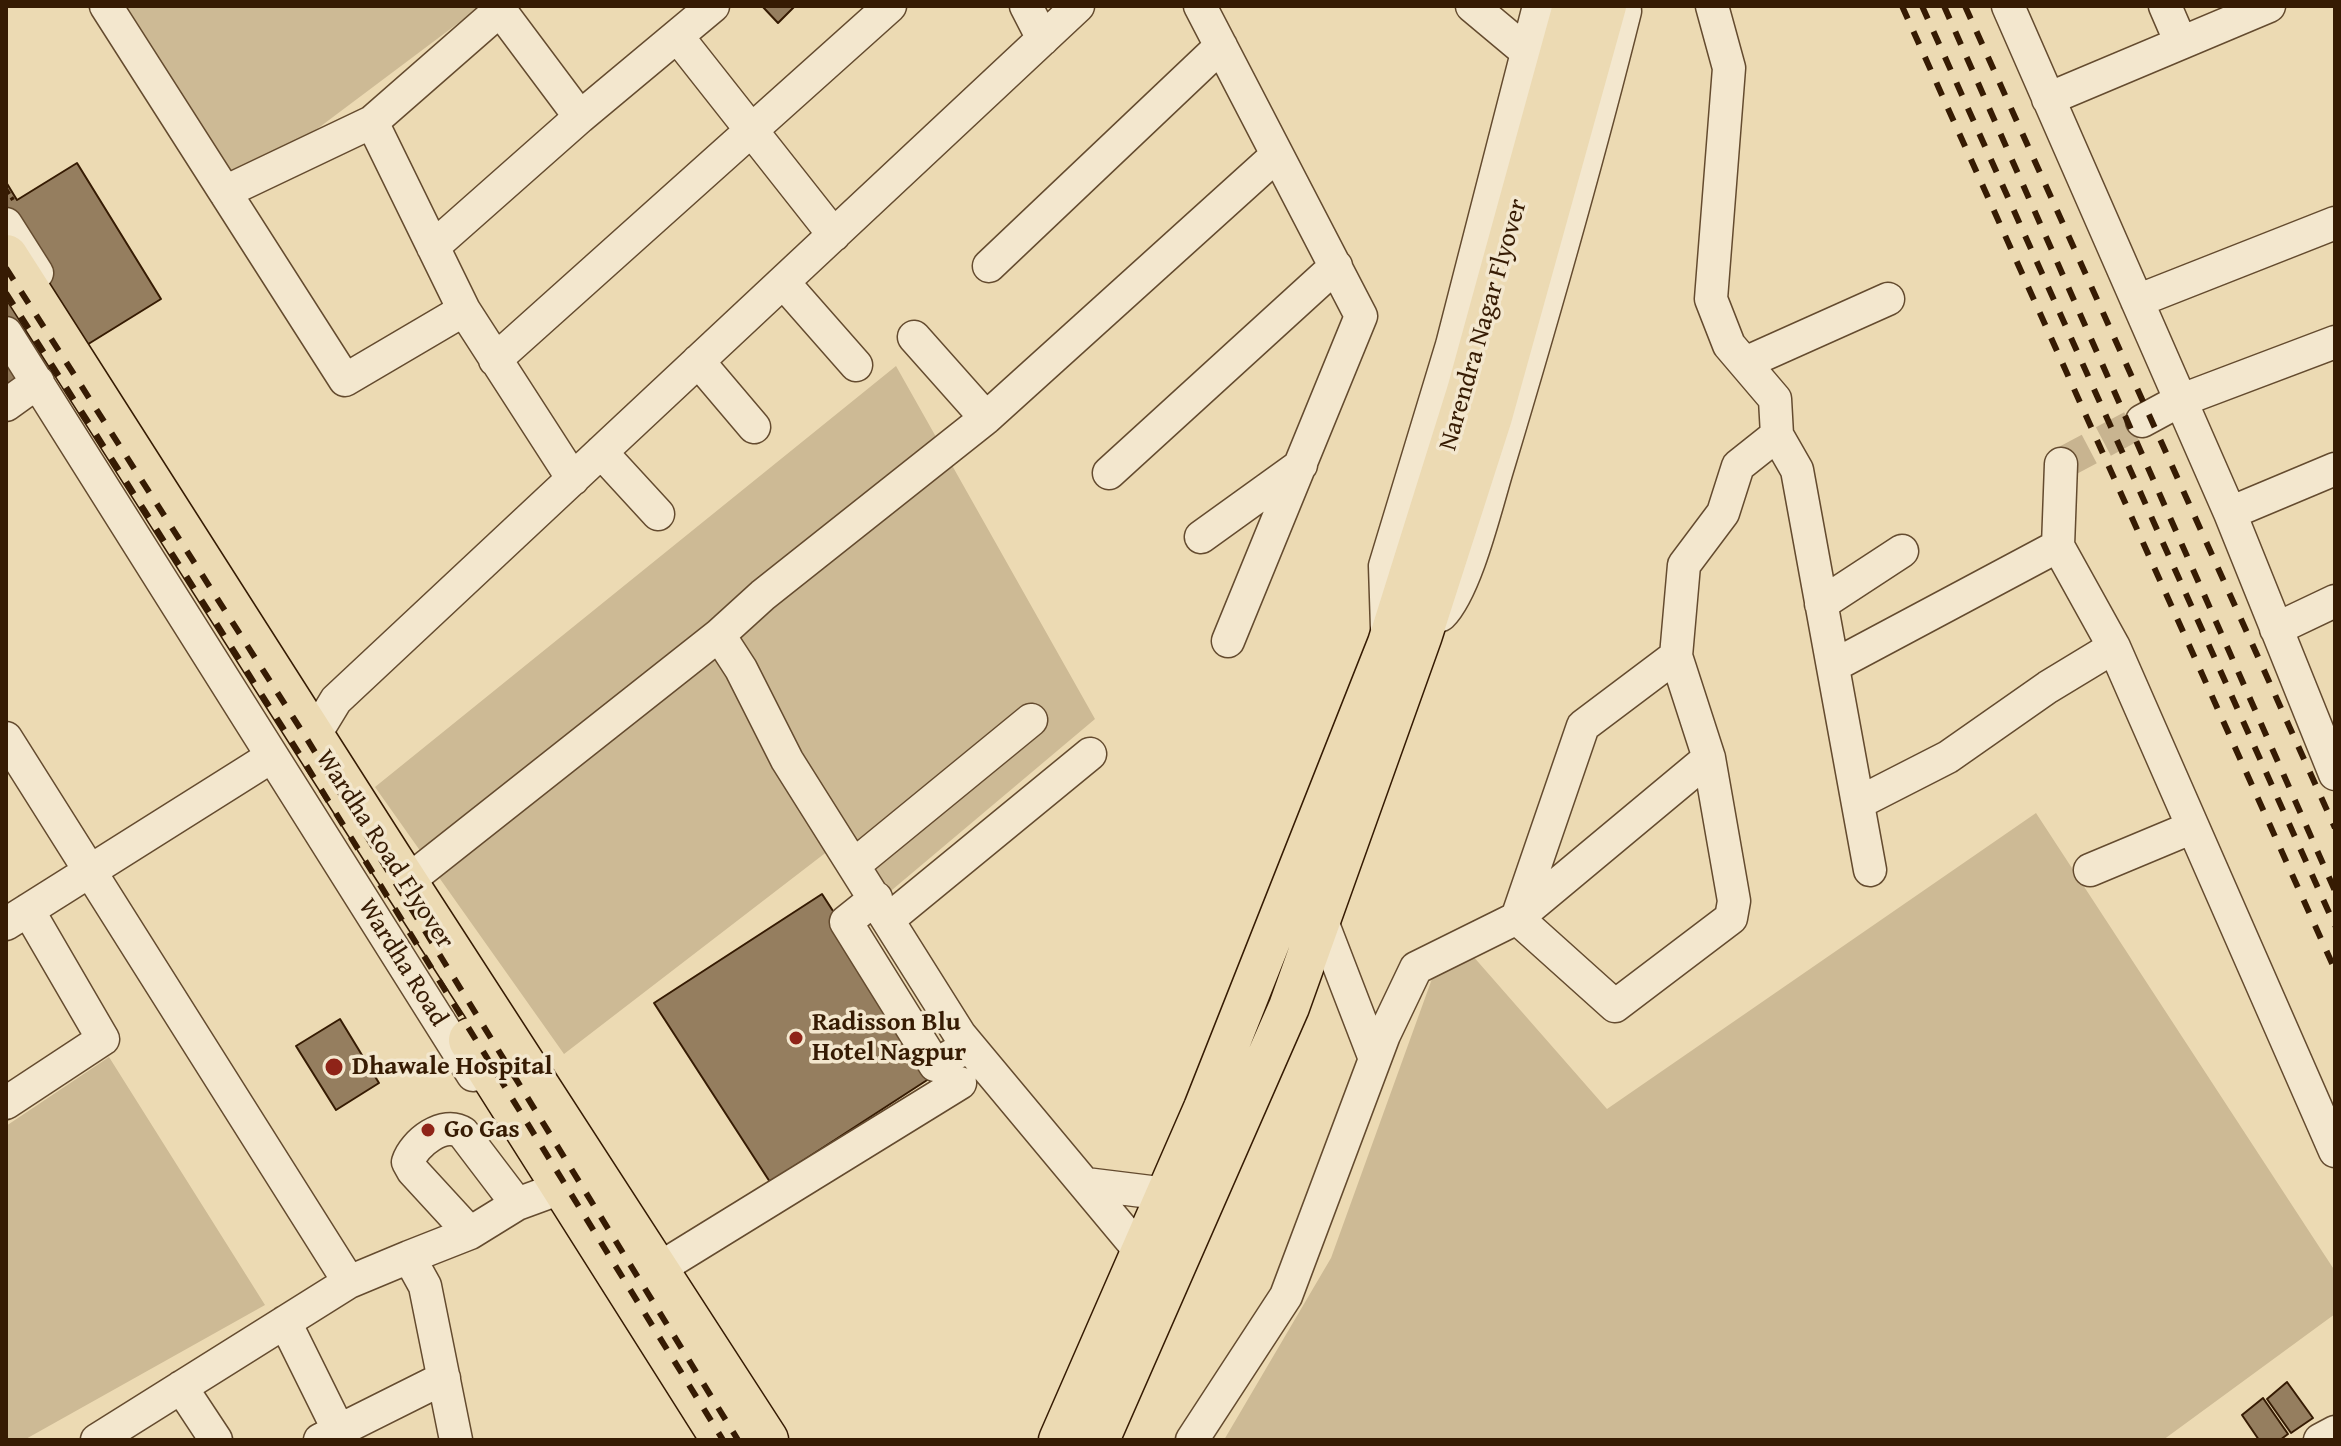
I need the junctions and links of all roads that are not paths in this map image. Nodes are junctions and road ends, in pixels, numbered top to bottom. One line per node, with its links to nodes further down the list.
1 (106, 6): 25 (street)
2 (713, 6): 15 (street)
3 (890, 6): 23 (street)
4 (1026, 6): 16 (street)
5 (1078, 6): 16 (street)
6 (1200, 6): 18 (street)
7 (1472, 6): 19 (street)
8 (1539, 6): 19 (street)
9 (1573, 6): 67 (main road, Narendra Nagar Flyover)
10 (1712, 6): 43 (street)
11 (2008, 6): 20 (street)
12 (2165, 6): 17 (street)
13 (2269, 6): 17 (street)
14 (1621, 7): 67 (main road, Narendra Nagar Flyover); 67 (street)
15 (677, 36): 21 (street); 23 (street)
16 (1043, 39): 28 (street)
17 (2181, 43): 20 (street)
18 (1221, 46): 24 (street); 31 (street)
19 (1527, 52): 67 (street)
20 (2048, 99): 35 (street)
21 (580, 117): 22 (street); 29 (street)
22 (372, 122): 25 (street); 29 (street)
23 (753, 128): 28 (street); 41 (street)
24 (1277, 155): 32 (street); 48 (street)
25 (225, 192): 37 (street)
26 (2335, 223): 35 (street)
27 (6, 224): 73 (street)
28 (834, 235): 33 (street)
29 (433, 247): 37 (street)
30 (6, 257): 116 (highway, Wardha Road Flyover)
31 (989, 266)
32 (1336, 266): 54 (street); 56 (street)
33 (783, 282): 42 (street); 44 (street)
34 (1888, 299): 43 (street)
35 (2137, 301): 46 (street)
36 (6, 304): 115 (highway, Wardha Road Flyover)
37 (464, 310): 41 (street)
38 (6, 333): 45 (street, Wardha Road)
39 (914, 337): 48 (street)
40 (2335, 342): 46 (street)
41 (495, 360): 57 (street)
42 (698, 361): 50 (street); 52 (street)
43 (1745, 363): 51 (street)
44 (856, 365)
45 (38, 382): 47 (street); 77 (street, Wardha Road)
46 (2179, 401): 49 (street); 58 (street)
47 (6, 405)
48 (986, 418): 66 (street)
49 (2142, 421)
50 (754, 427)
51 (1777, 435): 64 (street); 70 (street)
52 (601, 452): 57 (street); 59 (street)
53 (2061, 464): 61 (street)
54 (1301, 465): 60 (street); 68 (street)
55 (2335, 469): 58 (street)
56 (1109, 473)
57 (573, 479): 73 (street)
58 (2230, 513): 65 (street)
59 (658, 514)
60 (1201, 537)
61 (2058, 546): 69 (street); 71 (street)
62 (1902, 551): 64 (street)
63 (2335, 601): 65 (street)
64 (1821, 604): 71 (street)
65 (2276, 629): 74 (street)
66 (719, 635): 83 (street); 87 (street)
67 (1405, 639): 91 (main road); 99 (main road)
68 (1228, 641)
69 (2114, 647): 81 (street); 82 (street)
70 (1676, 656): 78 (street); 90 (street)
71 (1833, 666): 81 (street)
72 (1031, 720): 83 (street)
73 (322, 723): 87 (street)
74 (2326, 729): 79 (street)
75 (6, 738): 80 (street)
76 (1090, 754): 88 (street)
77 (271, 757): 86 (street); 98 (street, Wardha Road)
78 (1709, 758): 90 (street); 90 (street)
79 (2335, 774)
80 (16, 777): 86 (street)
81 (1858, 803): 84 (street)
82 (2193, 827): 85 (street); 96 (street)
83 (854, 865): 88 (street)
84 (1870, 870)
85 (2090, 870)
86 (88, 872): 89 (street); 105 (street)
87 (418, 873): 104 (street)
88 (882, 909): 92 (street); 92 (street)
89 (17, 917): 95 (street)
90 (1517, 918): 93 (street)
91 (1321, 919): 93 (street); 119 (main road)
92 (968, 1046): 97 (street)
93 (1375, 1059): 120 (street)
94 (960, 1083): 104 (street)
95 (6, 1103)
96 (2335, 1151)
97 (1086, 1184): 99 (street); 102 (street)
98 (547, 1193): 100 (street); 114 (street, Wardha Road)
99 (1167, 1194): 102 (main road)
100 (517, 1204): 101 (street); 101 (street)
101 (470, 1233): 103 (street)
102 (1141, 1252): 118 (main road)
103 (409, 1257): 105 (street); 107 (street)
104 (668, 1263): 117 (street)
105 (349, 1282): 106 (street)
106 (285, 1322): 108 (street); 110 (street)
107 (444, 1378): 110 (street); 113 (street)
108 (181, 1387): 111 (street); 112 (street)
109 (2335, 1432): 121 (street)
110 (330, 1438)
111 (97, 1440)
112 (216, 1440)
113 (456, 1440)
114 (704, 1440)
115 (724, 1440)
116 (766, 1440)
117 (786, 1440)
118 (1059, 1440)
119 (1099, 1440)
120 (1192, 1440)
121 (2320, 1440)

